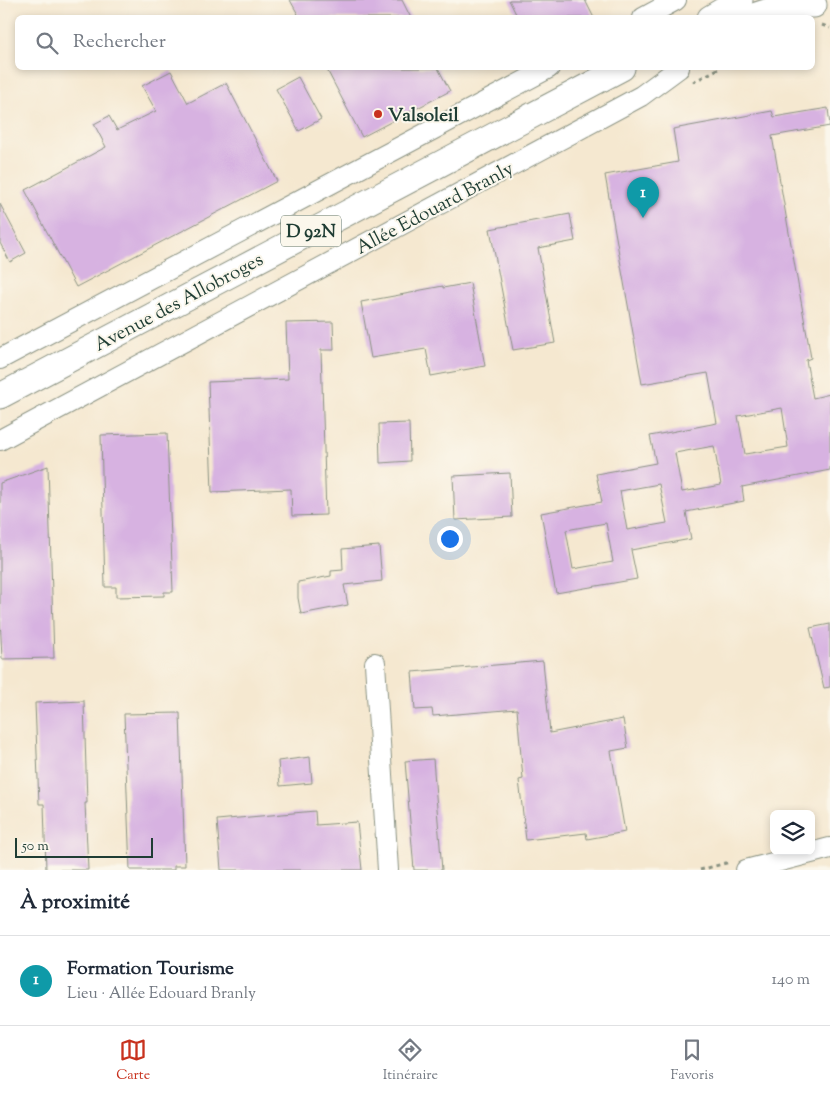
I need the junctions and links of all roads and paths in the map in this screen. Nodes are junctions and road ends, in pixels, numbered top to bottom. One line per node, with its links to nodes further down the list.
1 (676, 0): 4 (street)
2 (740, 0): 5 (main road)
3 (818, 7): 6 (main road)
4 (648, 15)
5 (715, 15)
6 (757, 15)
7 (545, 70): 10 (street)
8 (618, 70): 11 (main road, Avenue des Allobroges / D 92N)
9 (676, 70): 12 (street, Allée Edouard Branly)
10 (0, 359)
11 (0, 396)
12 (0, 440)
13 (375, 663): 15 (street)
14 (830, 848): 16 (street)
15 (388, 870)
16 (746, 870)

